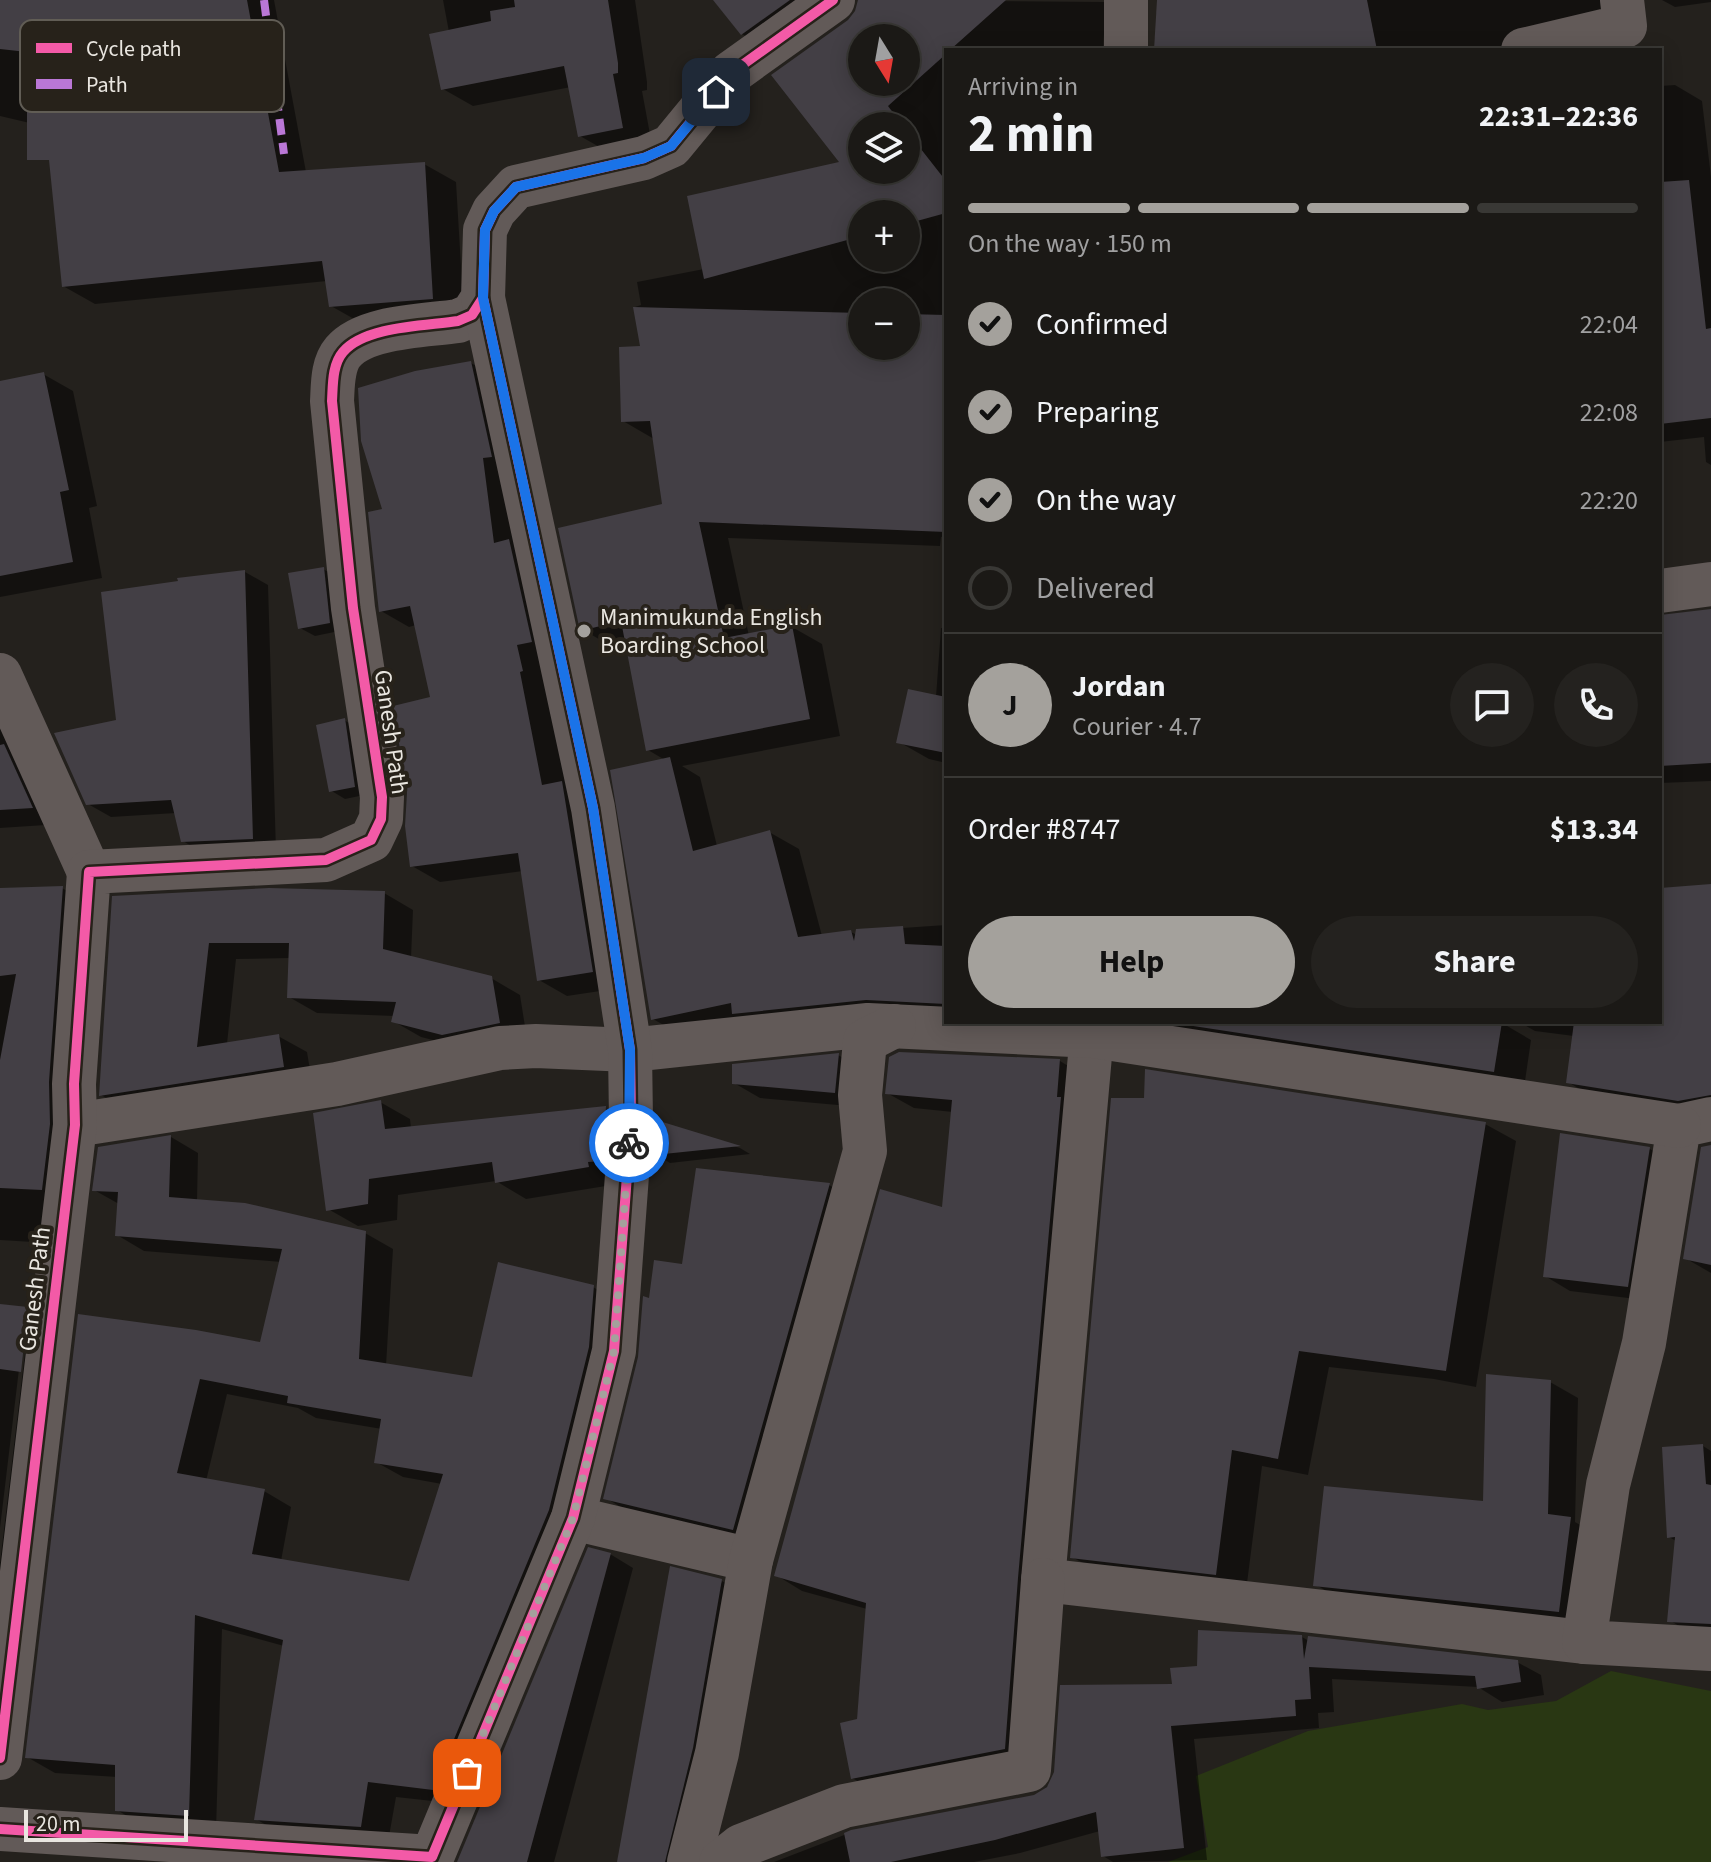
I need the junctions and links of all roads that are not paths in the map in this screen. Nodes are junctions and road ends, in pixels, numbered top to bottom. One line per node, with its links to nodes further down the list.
1 (833, 0): 6 (street)
2 (1126, 0): 4 (street)
3 (1622, 0): 5 (street)
4 (1126, 48)
5 (1532, 48)
6 (483, 298): 10 (street, Ganesh Path); 13 (street)
7 (1711, 584): 8 (street)
8 (1662, 591)
9 (0, 675): 10 (street)
10 (89, 872): 15 (street, Ganesh Path)
11 (894, 1026): 12 (street); 13 (street); 17 (street)
12 (1093, 1029): 14 (street); 18 (street)
13 (630, 1050): 15 (street); 16 (street)
14 (1695, 1122): 19 (street)
15 (75, 1125): 21 (street, Ganesh Path)
16 (573, 1518): 17 (street); 23 (street)
17 (751, 1560): 24 (street)
18 (1043, 1580): 19 (street); 25 (street)
19 (1584, 1642): 20 (street)
20 (1711, 1649)
21 (0, 1758)
22 (0, 1829): 23 (street)
23 (443, 1860)
24 (689, 1862)
25 (721, 1862)

